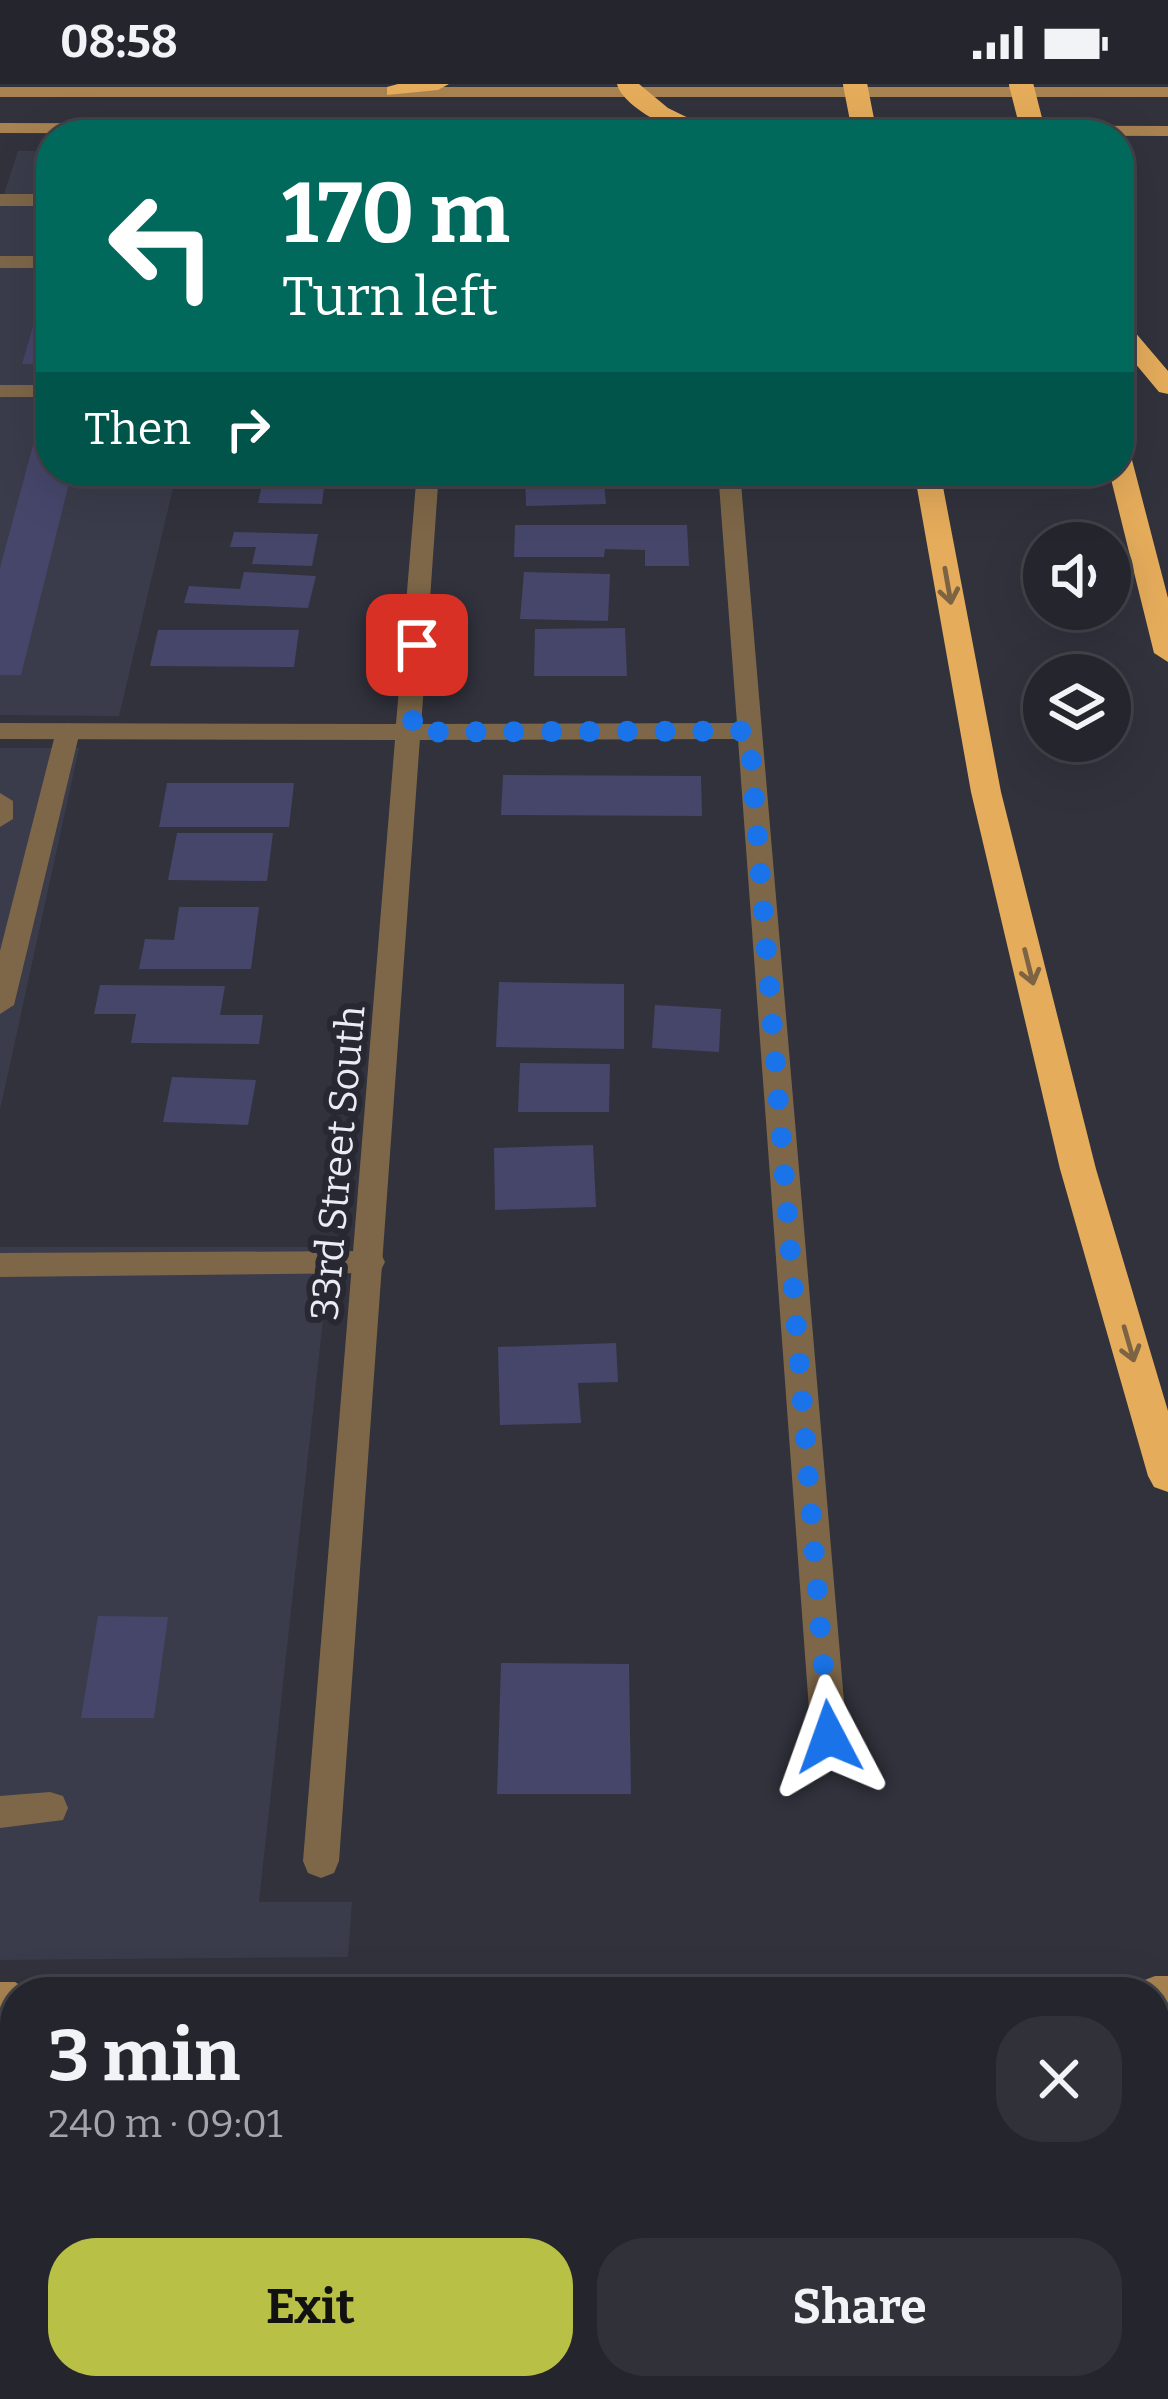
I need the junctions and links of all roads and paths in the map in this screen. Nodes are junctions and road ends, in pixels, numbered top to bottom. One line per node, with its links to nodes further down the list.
1 (438, 84): 5 (highway)
2 (855, 84): 9 (highway, bridge)
3 (1021, 84): 10 (highway, bridge)
4 (628, 87): 5 (main road); 7 (main road); 8 (highway)
5 (394, 91): 6 (main road)
6 (0, 92)
7 (1168, 92)
8 (677, 120)
9 (862, 120)
10 (1030, 120)
11 (0, 128): 12 (main road)
12 (36, 128)
13 (1134, 131): 14 (main road)
14 (1168, 131)
15 (0, 200): 16 (street)
16 (36, 200)
17 (3, 262): 18 (street); 19 (street)
18 (36, 262)
19 (0, 285)
20 (1134, 347): 21 (highway)
21 (1168, 387)
22 (0, 391): 23 (street)
23 (36, 391)
24 (427, 486): 32 (street, 33rd Street South)
25 (730, 486): 31 (street)
26 (930, 486): 39 (highway, one-way to 39)
27 (1126, 486): 28 (highway)
28 (1168, 653)
29 (0, 731): 30 (street)
30 (68, 731): 32 (street); 35 (street)
31 (749, 731): 32 (street); 40 (street)
32 (412, 732): 37 (street, 33rd Street South)
33 (0, 801): 34 (street)
34 (0, 818)
35 (13, 898): 36 (street)
36 (0, 1005)
37 (370, 1262): 38 (street); 43 (street, 33rd Street South)
38 (0, 1265)
39 (1168, 1476)
40 (829, 1737)
41 (50, 1808): 42 (street)
42 (0, 1812)
43 (321, 1861)

